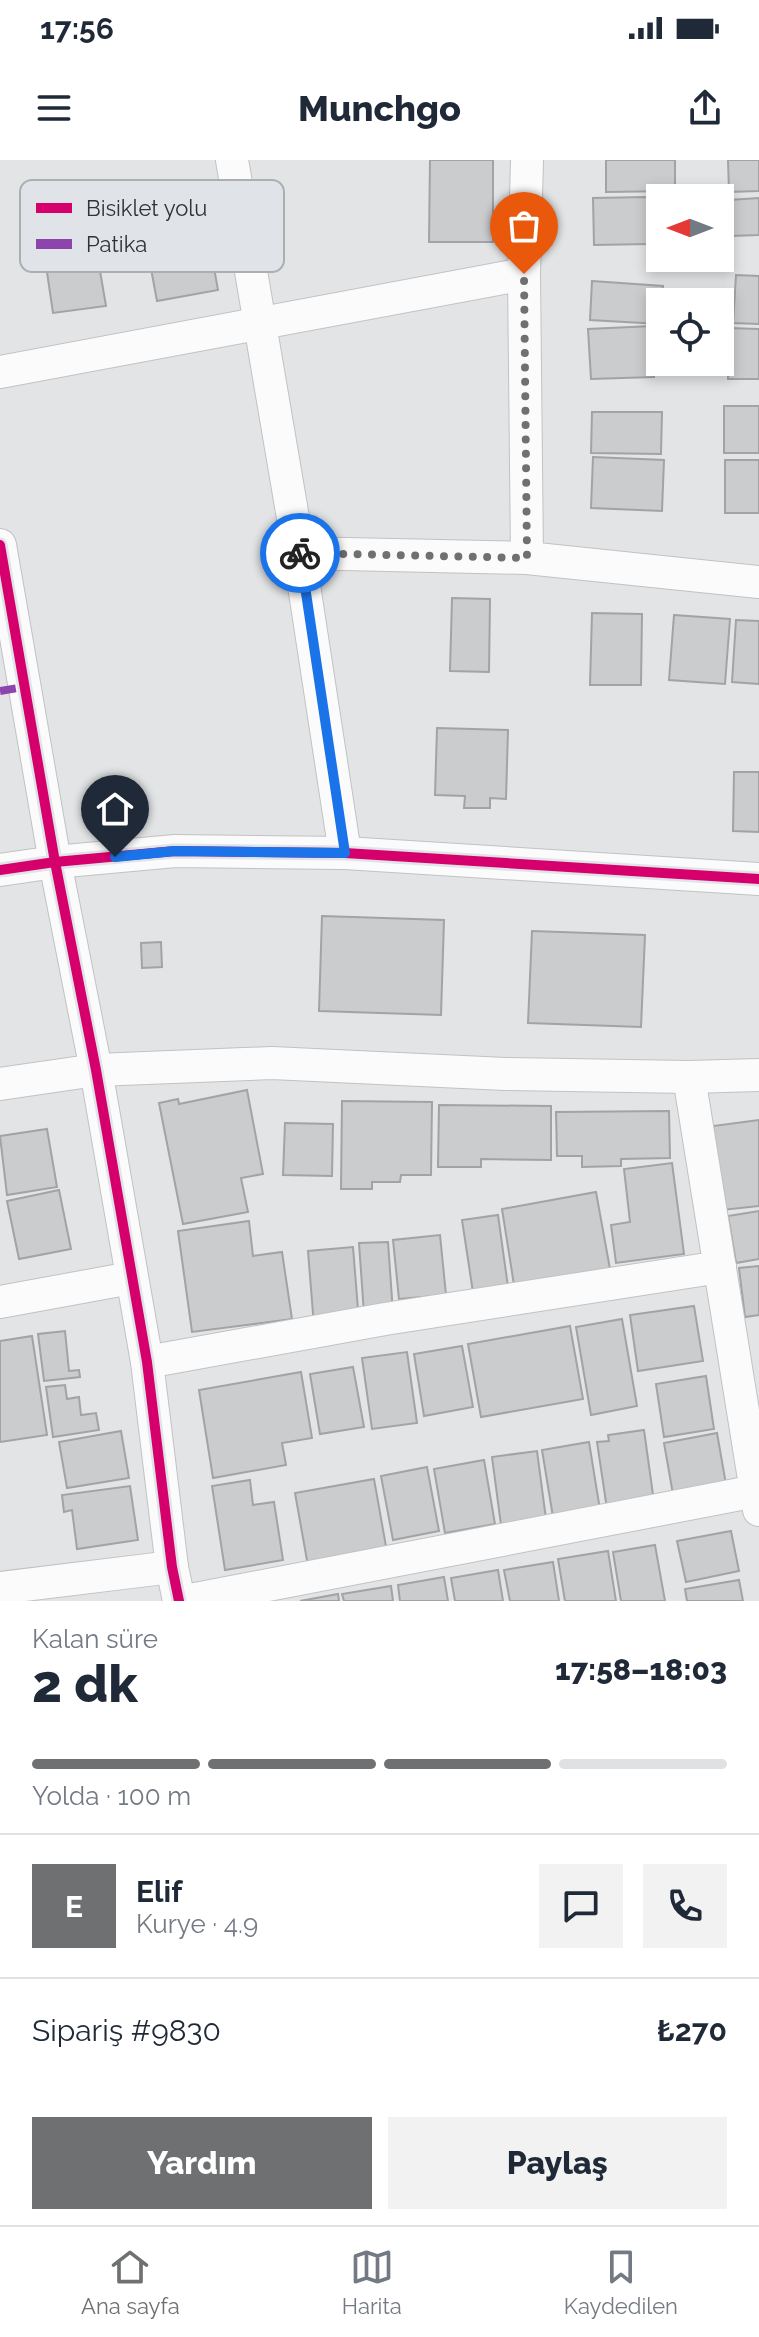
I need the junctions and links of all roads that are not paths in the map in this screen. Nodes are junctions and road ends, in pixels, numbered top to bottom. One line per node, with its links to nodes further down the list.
1 (232, 160): 3 (street)
2 (527, 160): 5 (street)
3 (236, 180)
4 (252, 272): 6 (street)
5 (524, 274): 6 (street); 10 (street)
6 (261, 322): 7 (street); 9 (street)
7 (0, 372)
8 (0, 545): 13 (street)
9 (299, 553): 10 (street); 12 (street)
10 (527, 558): 11 (street)
11 (759, 582)
12 (345, 853): 13 (street); 15 (street)
13 (55, 862): 14 (street); 16 (street)
14 (0, 870)
15 (759, 879)
16 (96, 1070): 18 (street); 19 (street); 21 (street)
17 (759, 1075): 18 (street)
18 (689, 1077): 20 (street)
19 (0, 1084)
20 (720, 1267): 23 (street); 24 (street)
21 (131, 1278): 22 (street); 23 (street)
22 (0, 1302)
23 (147, 1362): 25 (street)
24 (757, 1502): 27 (street)
25 (172, 1567): 26 (street); 27 (street)
26 (0, 1588)
27 (182, 1601)

